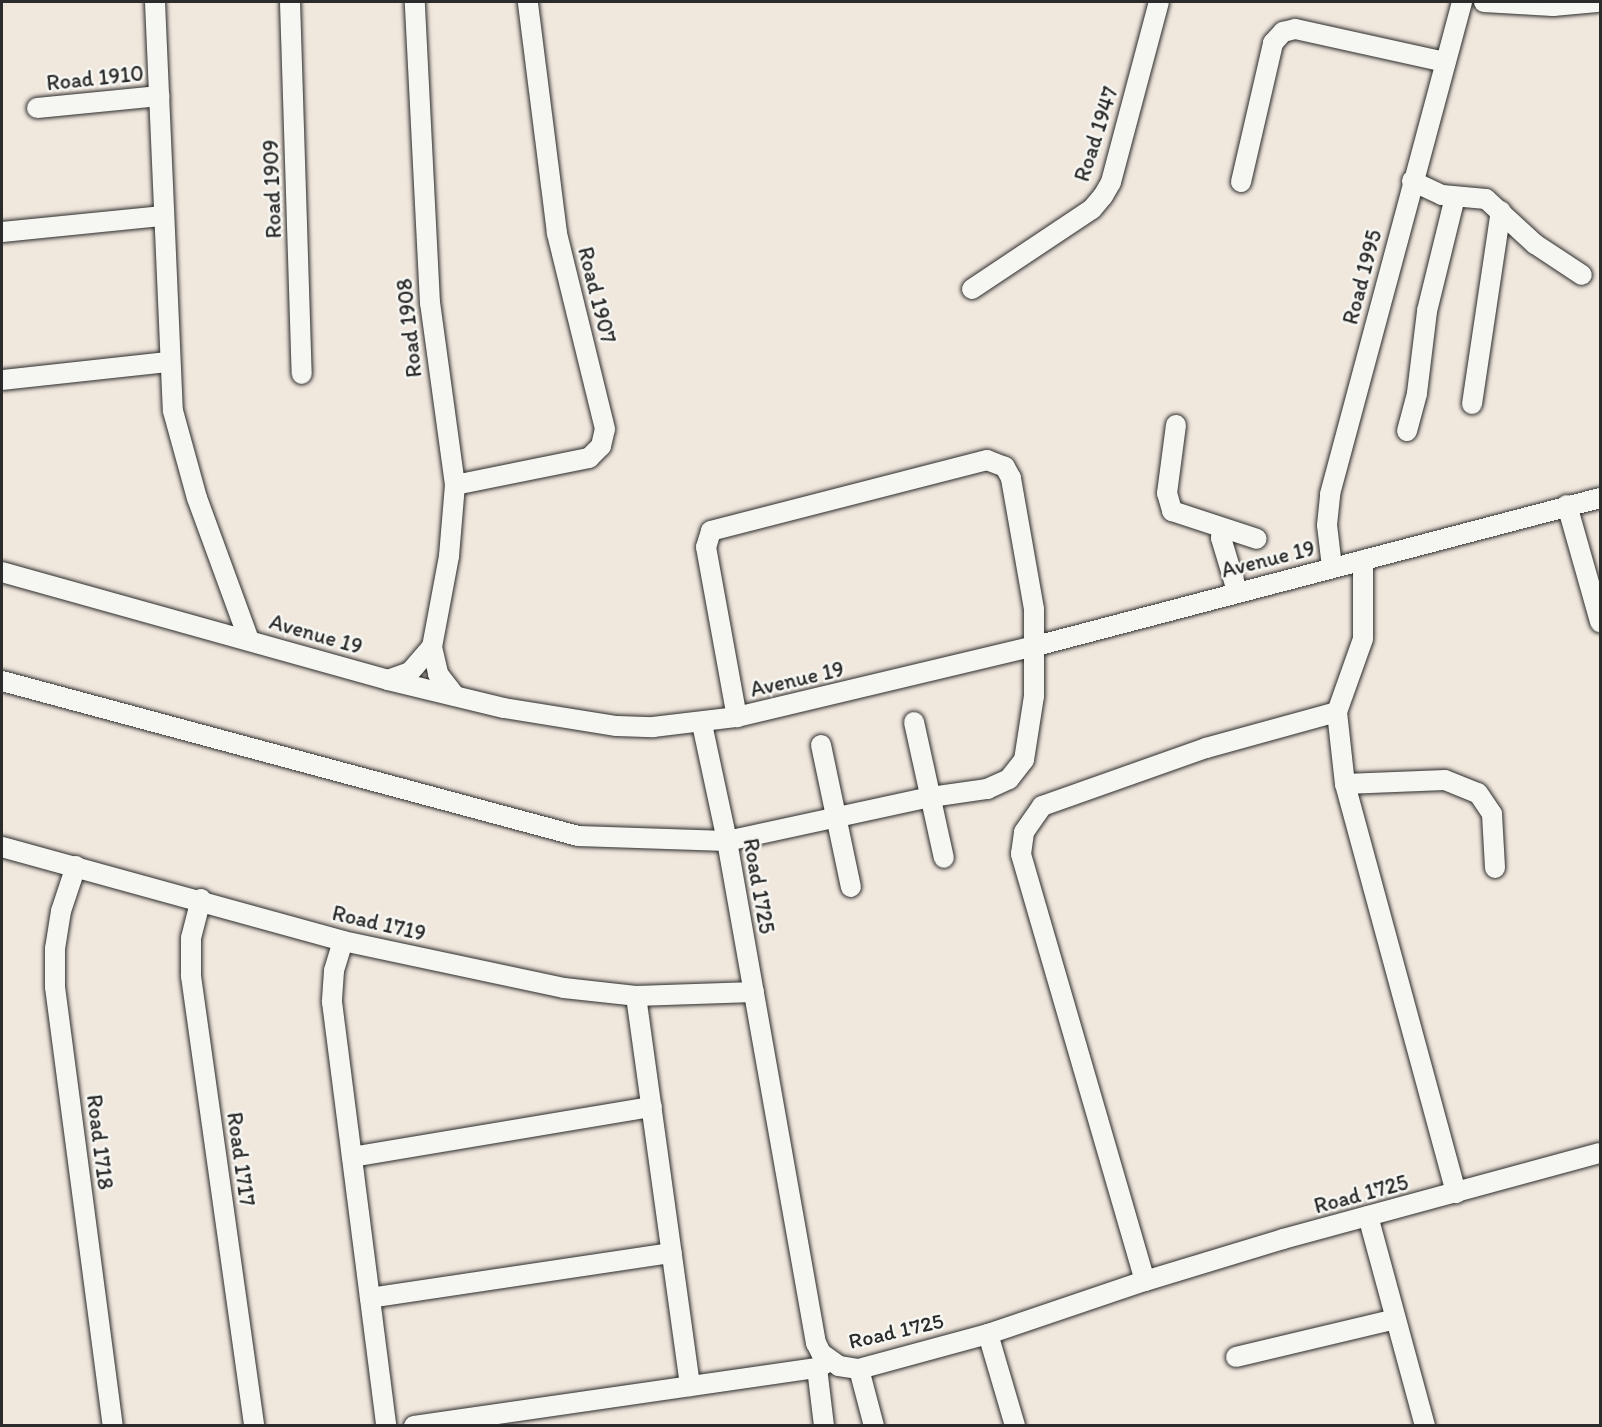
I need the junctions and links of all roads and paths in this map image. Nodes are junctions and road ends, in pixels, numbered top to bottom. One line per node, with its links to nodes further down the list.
1 (155, 2): 10 (street)
2 (290, 2): 21 (street, Road 1909)
3 (415, 2): 26 (street, Road 1908)
4 (528, 2): 26 (street, Road 1907)
5 (1159, 2): 19 (street, Road 1947)
6 (1462, 2): 9 (street, Road 1995)
7 (1484, 2): 8 (street)
8 (1597, 2)
9 (1445, 62): 12 (street, Road 1995); 13 (street)
10 (159, 96): 11 (street, Road 1910); 16 (street)
11 (37, 108)
12 (1412, 181): 14 (street); 32 (street, Road 1995)
13 (1241, 182)
14 (1455, 197): 15 (street); 25 (street)
15 (1501, 211): 18 (street); 23 (street)
16 (163, 216): 17 (street); 20 (street)
17 (2, 232)
18 (1582, 275)
19 (972, 289)
20 (169, 362): 22 (street); 36 (street)
21 (302, 374)
22 (2, 380)
23 (1472, 404)
24 (1176, 425): 29 (street)
25 (1407, 431)
26 (455, 485): 38 (street, Road 1908)
27 (1600, 498): 28 (street, Avenue 19)
28 (1567, 505): 31 (street, Avenue 19); 35 (street)
29 (1222, 529): 30 (street); 34 (street)
30 (1257, 539)
31 (1363, 560): 32 (street, Avenue 19); 42 (street)
32 (1332, 567): 34 (street, Avenue 19)
33 (2, 572): 36 (street, Avenue 19)
34 (1237, 591): 37 (street, Avenue 19)
35 (1600, 622)
36 (249, 640): 39 (street, Avenue 19)
37 (1036, 646): 43 (street, Avenue 19); 43 (street); 48 (street)
38 (432, 647): 39 (street); 41 (street, Road 1908)
39 (388, 680): 41 (street, Avenue 19)
40 (2, 681): 50 (street)
41 (455, 696): 45 (street, Avenue 19)
42 (1337, 712): 47 (street); 66 (street)
43 (737, 717): 45 (street, Avenue 19)
44 (914, 722): 48 (street)
45 (702, 724): 50 (street, Road 1725)
46 (821, 745): 49 (street)
47 (1346, 784): 54 (street); 63 (street)
48 (931, 797): 49 (street); 52 (street)
49 (837, 818): 50 (street); 55 (street)
50 (727, 841): 58 (street, Road 1725)
51 (2, 846): 53 (street, Road 1719)
52 (944, 858)
53 (76, 866): 56 (street, Road 1719); 74 (street, Road 1718)
54 (1495, 868)
55 (851, 887)
56 (201, 899): 57 (street, Road 1719); 75 (street, Road 1717)
57 (343, 941): 59 (street, Road 1719); 62 (street)
58 (754, 992): 59 (street, Road 1719); 71 (street, Road 1725)
59 (636, 996): 60 (street)
60 (652, 1107): 62 (street); 65 (street)
61 (1600, 1153): 63 (street, Road 1725)
62 (352, 1157): 67 (street)
63 (1456, 1192): 64 (street, Road 1725)
64 (1368, 1216): 66 (street, Road 1725); 68 (street)
65 (672, 1253): 67 (street); 73 (street)
66 (1144, 1281): 69 (street, Road 1725)
67 (370, 1298): 76 (street)
68 (1396, 1318): 70 (street); 81 (street)
69 (988, 1334): 72 (street, Road 1725); 80 (street)
70 (1236, 1357)
71 (823, 1365): 72 (street, Road 1725); 73 (street); 78 (street)
72 (859, 1369): 79 (street)
73 (690, 1386): 77 (street)
74 (113, 1425)
75 (254, 1425)
76 (386, 1425)
77 (414, 1425)
78 (824, 1425)
79 (874, 1425)
80 (1015, 1425)
81 (1425, 1425)

